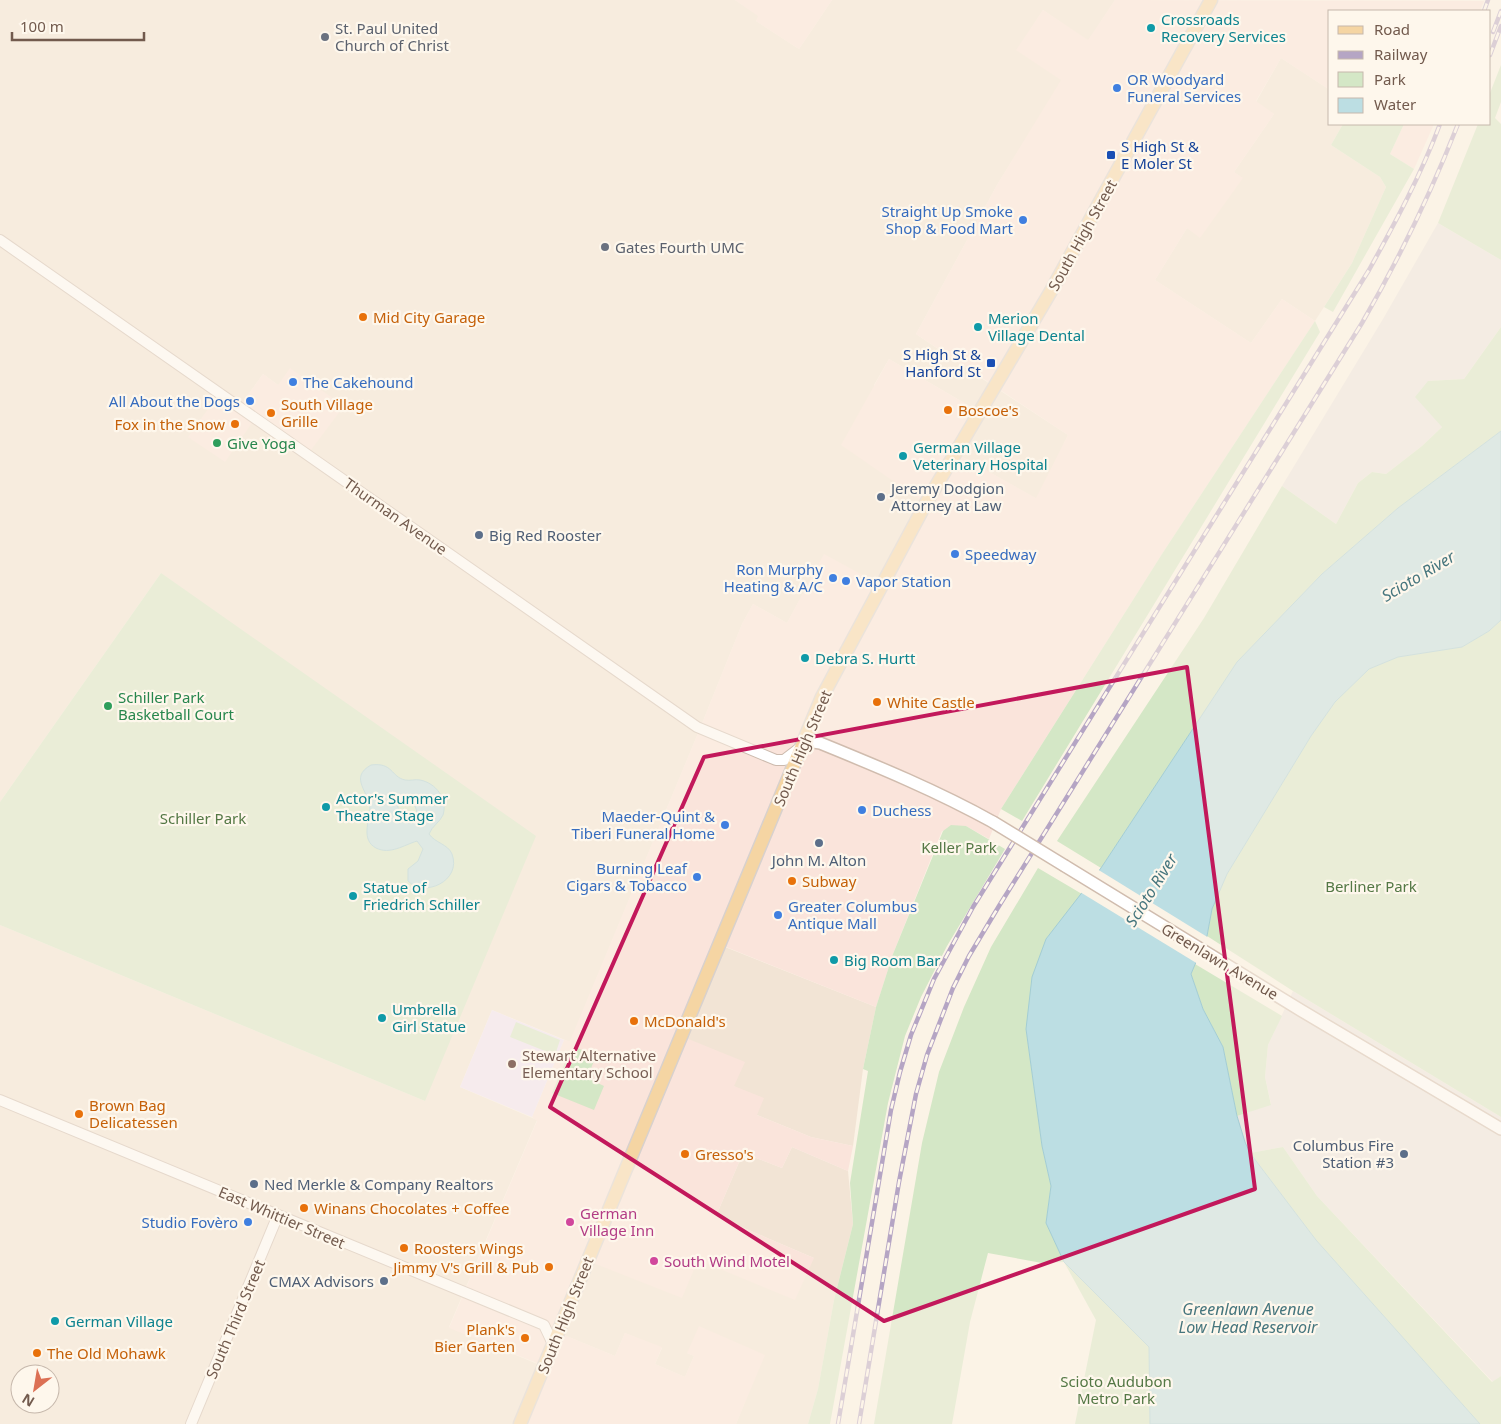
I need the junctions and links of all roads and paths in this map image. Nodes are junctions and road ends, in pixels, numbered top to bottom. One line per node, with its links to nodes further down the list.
1 (1211, 0): 3 (main road, South High Street)
2 (0, 240): 3 (street, Thurman Avenue)
3 (801, 747): 5 (main road, Greenlawn Avenue, bridge); 7 (main road, South High Street)
4 (0, 1100): 6 (street, East Whittier Street)
5 (1501, 1129)
6 (278, 1215): 7 (street, East Whittier Street); 8 (street, South Third Street)
7 (553, 1344): 9 (main road, South High Street)
8 (191, 1424)
9 (520, 1424)

